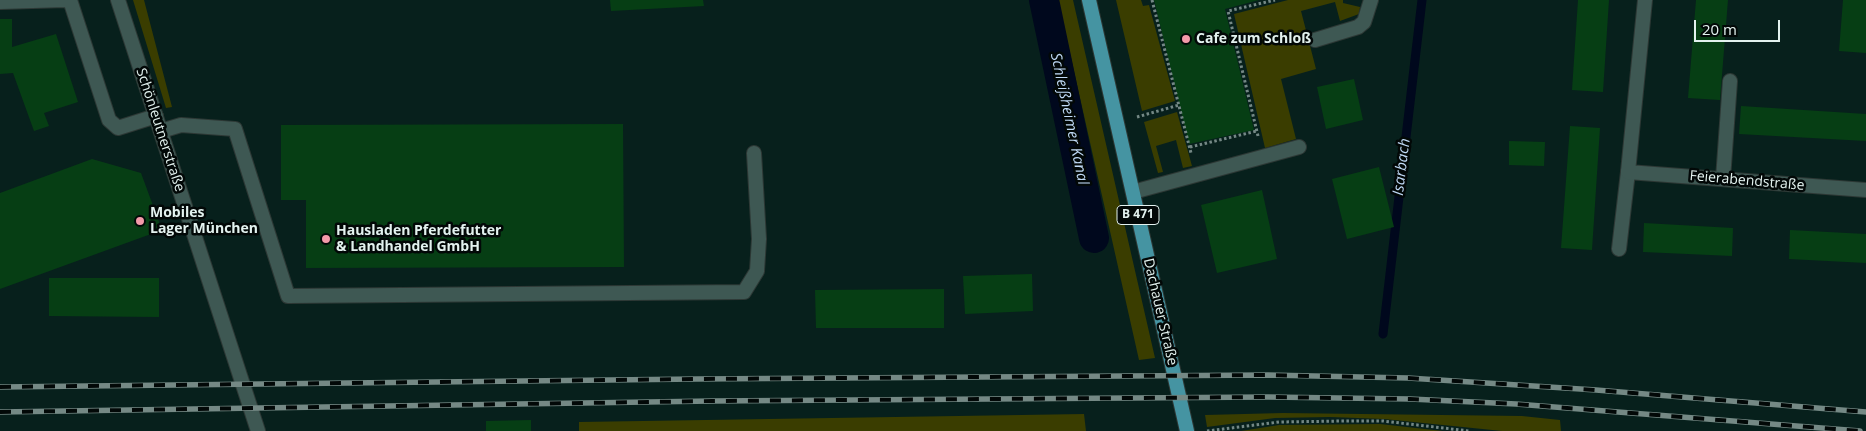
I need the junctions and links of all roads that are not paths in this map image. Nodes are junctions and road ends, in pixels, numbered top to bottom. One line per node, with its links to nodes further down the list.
1 (65, 0): 7 (street)
2 (70, 0): 10 (street)
3 (118, 0): 10 (street, Schönleutnerstraße)
4 (1089, 0): 17 (main road, Dachauer Straße / B 471)
5 (1371, 0): 8 (street)
6 (1645, 0): 14 (street)
7 (0, 2)
8 (1315, 40)
9 (1730, 81): 15 (street)
10 (156, 116): 11 (street, Schönleutnerstraße)
11 (161, 131): 13 (street); 19 (street, Schönleutnerstraße)
12 (1298, 147): 17 (street)
13 (754, 153)
14 (1628, 172): 15 (street, Feierabendstraße); 18 (street)
15 (1723, 178): 16 (street, Feierabendstraße)
16 (1866, 190)
17 (1133, 192): 20 (main road, Dachauer Straße / B 471)
18 (1619, 249)
19 (258, 431)
20 (1187, 431)

